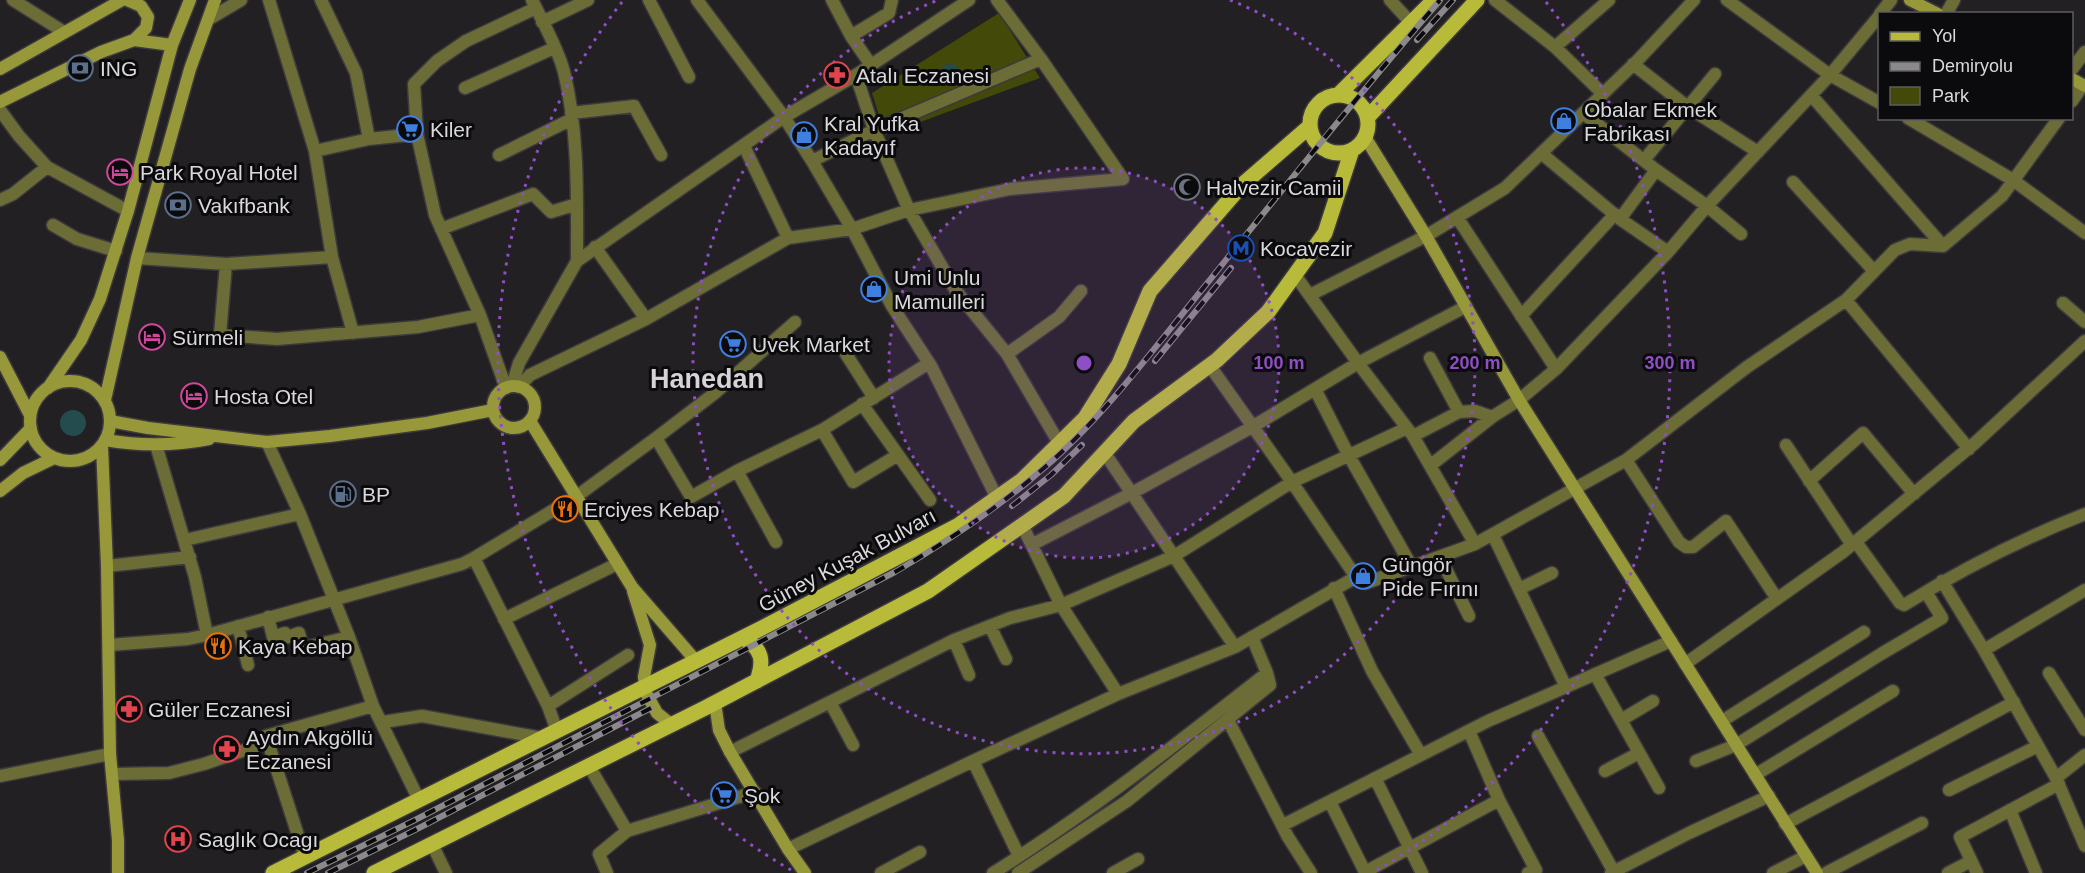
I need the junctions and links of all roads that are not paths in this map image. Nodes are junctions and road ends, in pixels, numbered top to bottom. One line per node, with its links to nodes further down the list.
1 (13, 0): 32 (street)
2 (122, 0): 32 (main road)
3 (127, 0): 34 (main road)
4 (190, 0): 35 (main road)
5 (215, 0): 29 (main road)
6 (242, 0): 29 (street)
7 (269, 0): 71 (street)
8 (321, 0): 68 (street)
9 (588, 0): 30 (street)
10 (649, 0): 47 (street)
11 (698, 0): 60 (street)
12 (832, 0): 33 (street)
13 (892, 0): 33 (street)
14 (969, 0): 41 (street)
15 (997, 0): 39 (street)
16 (1390, 0): 31 (street)
17 (1434, 0): 31 (main road)
18 (1477, 0): 61 (main road)
19 (1495, 0): 36 (street)
20 (1609, 0): 36 (street)
21 (1694, 0): 40 (street)
22 (1726, 0): 46 (street)
23 (1891, 0): 26 (street)
24 (1910, 0): 27 (main road)
25 (534, 4): 30 (street); 66 (street)
26 (1882, 12)
27 (1934, 12)
28 (1878, 16): 46 (street)
29 (209, 20): 101 (main road)
30 (542, 22): 37 (street)
31 (1412, 24): 50 (main road)
32 (64, 32): 43 (main road)
33 (851, 36): 41 (street)
34 (134, 40): 35 (main road); 54 (main road)
35 (172, 45): 86 (main road)
36 (1555, 47): 51 (street)
37 (554, 48): 49 (street); 59 (street)
38 (2085, 52): 42 (street)
39 (1041, 59): 65 (street); 85 (street)
40 (1633, 64): 51 (street); 56 (street)
41 (871, 65): 45 (street)
42 (2073, 68)
43 (0, 69)
44 (1715, 74): 56 (street)
45 (856, 75): 60 (street); 65 (street)
46 (1830, 75): 52 (street); 55 (street)
47 (689, 77)
48 (2084, 86): 53 (street)
49 (465, 88)
50 (1339, 94): 61 (main road); 64 (main road)
51 (1603, 94): 58 (street)
52 (1811, 95): 72 (street); 96 (street)
53 (2073, 100)
54 (0, 102)
55 (1878, 102)
56 (1689, 108): 72 (street); 74 (street)
57 (0, 110): 78 (street)
58 (1584, 112): 73 (street); 79 (street)
59 (572, 116): 75 (street); 76 (street); 83 (street)
60 (784, 117): 69 (street); 77 (street)
61 (1368, 117): 67 (main road)
62 (1911, 120): 80 (street)
63 (2058, 120): 80 (street)
64 (1310, 126): 70 (main road); 147 (main road, Güney Kuşak Bulvarı)
65 (874, 130): 77 (street); 85 (street)
66 (417, 134): 68 (street); 90 (street)
67 (1365, 137): 70 (main road); 94 (main road)
68 (369, 139): 71 (street)
69 (744, 146): 95 (street); 97 (street)
70 (1352, 150): 105 (main road)
71 (315, 151): 100 (street)
72 (1758, 152): 84 (street)
73 (1541, 153): 87 (street); 88 (street)
74 (1649, 154)
75 (499, 155)
76 (661, 155)
77 (812, 161): 91 (street)
78 (47, 166): 82 (street); 86 (street)
79 (1656, 170): 84 (street); 87 (street)
80 (2013, 180): 92 (street); 96 (street)
81 (1793, 182): 104 (street)
82 (0, 200)
83 (577, 204): 90 (street); 102 (street)
84 (1707, 206): 93 (street); 99 (street)
85 (909, 210): 91 (street); 119 (street)
86 (128, 211): 98 (main road)
87 (1618, 216): 99 (street); 112 (street)
88 (1457, 217): 94 (street); 112 (street)
89 (53, 225): 98 (street)
90 (441, 229): 111 (street)
91 (852, 229): 95 (street); 122 (street)
92 (2085, 233)
93 (1741, 234)
94 (1426, 236): 107 (street); 110 (main road)
95 (788, 238): 113 (street)
96 (1943, 246): 104 (street)
97 (595, 247): 102 (street); 113 (street)
98 (116, 250): 127 (main road)
99 (1668, 252): 125 (street)
100 (332, 256): 103 (street); 116 (street)
101 (137, 258): 103 (street); 130 (main road)
102 (577, 261): 126 (street)
103 (226, 264): 116 (street)
104 (1874, 272): 108 (street)
105 (1295, 275): 107 (street); 124 (main road)
106 (1081, 291): 119 (street)
107 (1310, 295): 123 (street)
108 (1846, 300): 150 (street); 156 (street)
109 (2063, 303): 115 (street)
110 (1465, 307): 123 (street); 131 (main road)
111 (480, 315): 116 (street); 126 (street)
112 (1521, 316): 125 (street)
113 (646, 319): 126 (street)
114 (795, 322): 144 (street)
115 (2085, 322)
116 (353, 333)
117 (2085, 341): 150 (street)
118 (846, 354): 129 (street)
119 (1007, 354): 147 (street)
120 (0, 357): 135 (main road)
121 (1430, 358): 134 (street)
122 (929, 363): 129 (street); 166 (street)
123 (1358, 363): 128 (street); 142 (street)
124 (1210, 366): 139 (street); 151 (main road)
125 (1556, 369): 131 (street)
126 (512, 387): 133 (main road); 138 (main road)
127 (48, 388): 130 (main road); 135 (main road)
128 (1315, 389): 139 (street); 152 (street)
129 (874, 398): 132 (street)
130 (105, 400): 137 (main road)
131 (1519, 400): 136 (street); 161 (main road)
132 (862, 404): 141 (street); 153 (street)
133 (493, 410): 138 (main road); 145 (main road)
134 (1459, 412): 136 (street); 142 (street)
135 (30, 415): 140 (main road)
136 (1492, 417): 157 (street)
137 (110, 421): 143 (main road); 146 (main road)
138 (530, 421): 165 (main road)
139 (1252, 427): 160 (street); 163 (street)
140 (31, 428): 154 (main road); 155 (main road)
141 (822, 430): 153 (street); 158 (street)
142 (1410, 432): 152 (street); 157 (street)
143 (222, 437): 145 (main road); 148 (main road)
144 (656, 438): 158 (street); 165 (street)
145 (267, 442): 168 (street)
146 (103, 443): 148 (main road); 154 (main road); 182 (main road)
147 (1059, 443): 166 (main road, Güney Kuşak Bulvarı)
148 (156, 446): 172 (street)
149 (1786, 446): 159 (street)
150 (1969, 449): 164 (street)
151 (1104, 452): 163 (street); 170 (main road)
152 (1348, 454): 160 (street); 183 (street)
153 (898, 455): 167 (street)
154 (54, 458): 162 (main road)
155 (0, 460)
156 (1626, 460): 161 (street); 193 (street)
157 (1431, 465): 176 (street)
158 (737, 471): 173 (street)
159 (1809, 481): 164 (street); 174 (street)
160 (1292, 482): 177 (street); 185 (street)
161 (1574, 489): 171 (street); 206 (main road)
162 (0, 491)
163 (1132, 493): 175 (street); 177 (street)
164 (1914, 494): 174 (street)
165 (577, 496): 180 (street); 181 (main road)
166 (997, 498): 204 (main road, Güney Kuşak Bulvarı)
167 (930, 500)
168 (300, 514): 172 (street); 192 (street)
169 (2085, 514): 186 (street)
170 (1022, 525): 175 (street); 219 (main road)
171 (1493, 534): 176 (street); 189 (street)
172 (185, 540): 178 (street)
173 (776, 542)
174 (1854, 543): 191 (street); 193 (street)
175 (1033, 544): 194 (street)
176 (1475, 544): 179 (street)
177 (1174, 556): 194 (street); 208 (street)
178 (189, 557): 182 (street); 201 (street)
179 (1440, 557): 183 (street); 195 (street)
180 (474, 558): 192 (street); 197 (street)
181 (617, 564): 187 (main road); 197 (street)
182 (107, 566): 207 (main road)
183 (1412, 567): 185 (street)
184 (1552, 573): 189 (street)
185 (1356, 577): 188 (street)
186 (1942, 581): 191 (street); 209 (street)
187 (632, 587): 212 (main road); 220 (main road)
188 (1334, 588): 203 (street); 249 (street)
189 (1519, 589): 221 (street)
190 (2085, 591): 209 (street)
191 (1926, 592): 244 (street)
192 (333, 598): 196 (street); 202 (street)
193 (1777, 599): 213 (street)
194 (1061, 605): 199 (street); 223 (street)
195 (1469, 616)
196 (268, 617): 198 (street); 202 (street)
197 (504, 619): 229 (street)
198 (238, 626): 201 (street); 214 (street)
199 (990, 626): 205 (street); 211 (street)
200 (1864, 632): 233 (street)
201 (207, 635): 207 (street)
202 (349, 637): 228 (street)
203 (1252, 637): 208 (street); 215 (street)
204 (743, 638): 212 (main road, Güney Kuşak Bulvarı); 219 (main road)
205 (954, 640): 218 (street); 225 (street)
206 (1671, 641): 213 (main road); 217 (street)
207 (109, 645): 248 (main road)
208 (1235, 647): 223 (street)
209 (1984, 650): 226 (street)
210 (628, 655): 229 (street)
211 (1006, 659)
212 (696, 661): 220 (main road, Güney Kuşak Bulvarı)
213 (1685, 664): 233 (main road)
214 (248, 665)
215 (1267, 673): 231 (street); 277 (street)
216 (2049, 673): 237 (street)
217 (1595, 674): 221 (street); 232 (street)
218 (969, 675)
219 (757, 681): 227 (main road)
220 (645, 687): 235 (main road); 238 (main road, Güney Kuşak Bulvarı)
221 (1566, 687): 239 (street)
222 (1893, 691): 256 (street)
223 (1118, 694): 251 (street)
224 (1653, 701): 232 (street)
225 (830, 702): 243 (street); 246 (street)
226 (2014, 702): 245 (street); 269 (street)
227 (715, 703): 230 (main road); 236 (main road)
228 (373, 706): 234 (street); 242 (street)
229 (548, 706): 238 (street)
230 (698, 712): 235 (main road); 236 (main road)
231 (1228, 720): 270 (street); 281 (street)
232 (1621, 720): 247 (street)
233 (1722, 721): 244 (main road)
234 (383, 722): 241 (street); 264 (street)
235 (672, 725): 253 (main road)
236 (719, 729): 246 (main road)
237 (2085, 730)
238 (557, 731): 241 (main road, Güney Kuşak Bulvarı)
239 (1469, 731): 249 (street); 265 (street)
240 (1538, 736): 284 (street)
241 (542, 738): 264 (main road, Güney Kuşak Bulvarı)
242 (268, 742): 255 (street); 279 (street)
243 (853, 745)
244 (1736, 745): 252 (street); 256 (main road)
245 (2038, 746): 259 (street); 261 (street)
246 (730, 752): 262 (main road)
247 (1639, 753): 254 (street); 260 (street)
248 (110, 754): 255 (main road); 257 (street)
249 (1421, 755): 258 (street)
250 (2085, 755): 259 (street)
251 (972, 760): 274 (street); 277 (street)
252 (1696, 761)
253 (589, 766): 271 (street); 272 (main road)
254 (1605, 771)
255 (113, 774): 285 (main road)
256 (1755, 775): 263 (main road)
257 (0, 776)
258 (1375, 778): 266 (street); 275 (street)
259 (2057, 781): 267 (street); 273 (street)
260 (1659, 788)
261 (1949, 790)
262 (755, 792): 271 (street); 274 (main road)
263 (1769, 796): 269 (main road); 284 (street)
264 (419, 800): 279 (main road, Güney Kuşak Bulvarı)
265 (1499, 800): 275 (street); 297 (street)
266 (1330, 802): 270 (street); 275 (street)
267 (2010, 810): 282 (street); 302 (street)
268 (1922, 823): 300 (street)
269 (1785, 824): 278 (main road)
270 (1283, 825): 295 (street)
271 (627, 831): 289 (street)
272 (432, 844): 287 (main road); 288 (street)
273 (2085, 846)
274 (788, 849): 283 (main road)
275 (1410, 849): 296 (street)
276 (920, 852): 290 (street)
277 (1019, 856): 291 (street)
278 (1806, 856): 298 (street); 299 (main road)
279 (305, 857): 286 (main road, Güney Kuşak Bulvarı)
280 (1138, 859): 294 (street)
281 (1036, 861): 292 (street); 293 (street)
282 (1974, 867): 301 (street)
283 (802, 872)
284 (1613, 872)
285 (118, 873)
286 (273, 873)
287 (374, 873)
288 (446, 873)
289 (607, 873)
290 (881, 873)
291 (993, 873)
292 (1018, 873)
293 (1043, 873)
294 (1113, 873)
295 (1311, 873)
296 (1422, 873)
297 (1528, 873)
298 (1773, 873)
299 (1817, 873)
300 (1826, 873)
301 (1948, 873)
302 (2037, 873)

